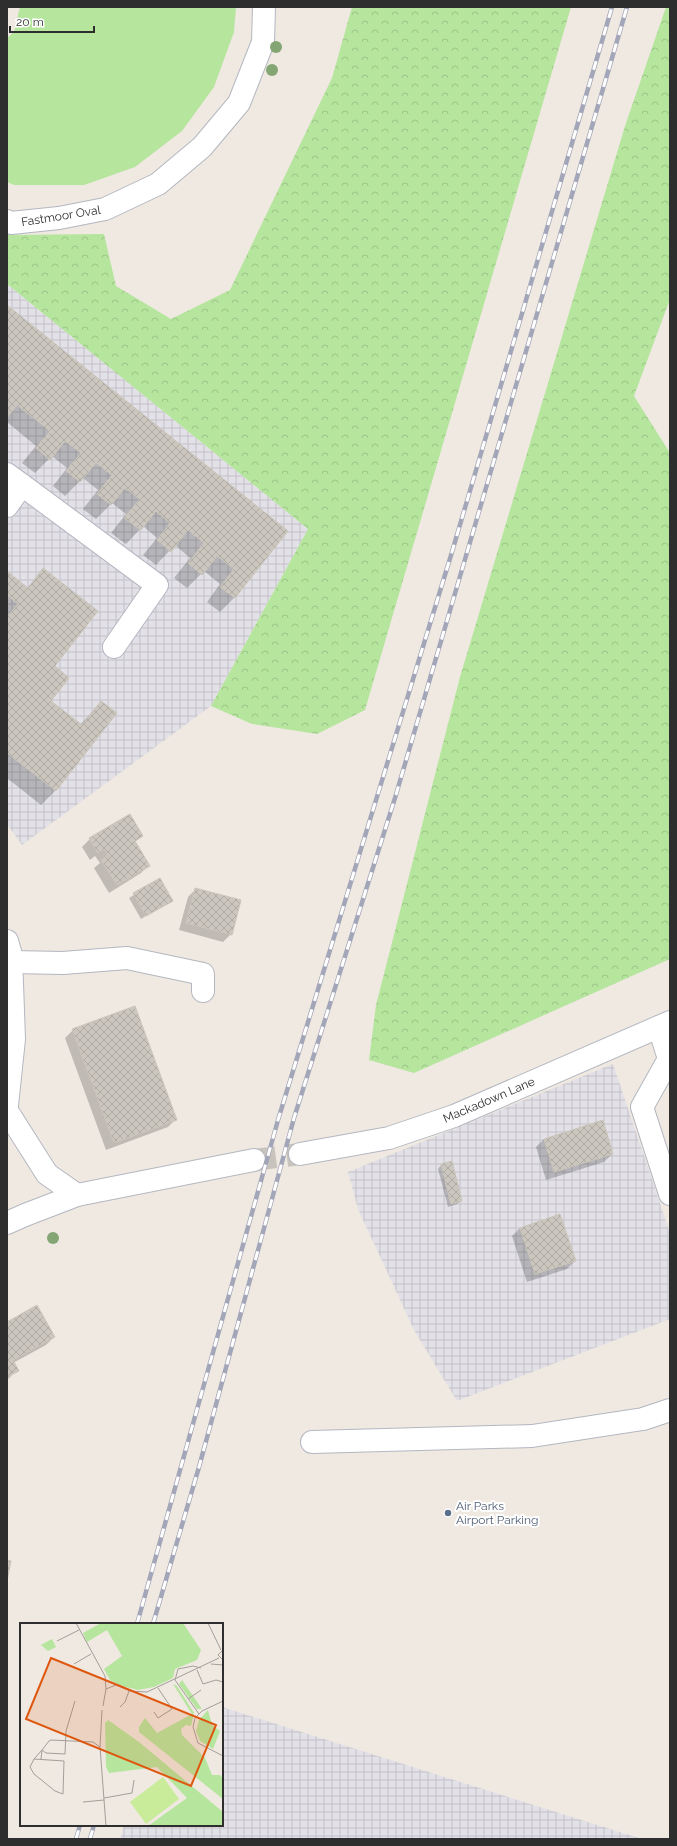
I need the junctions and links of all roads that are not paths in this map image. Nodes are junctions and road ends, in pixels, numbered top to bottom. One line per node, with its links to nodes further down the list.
1 (264, 7): 2 (street, Fastmoor Oval)
2 (7, 221)
3 (15, 479): 4 (street); 5 (street)
4 (7, 506)
5 (114, 647)
6 (9, 951): 7 (street); 9 (street)
7 (203, 991)
8 (665, 1025): 11 (street, Mackadown Lane); 13 (street)
9 (7, 1106)
10 (7, 1112): 14 (street)
11 (300, 1154)
12 (254, 1160): 14 (street)
13 (670, 1194)
14 (77, 1195): 15 (street)
15 (7, 1223)
16 (670, 1410): 17 (street)
17 (312, 1442)

